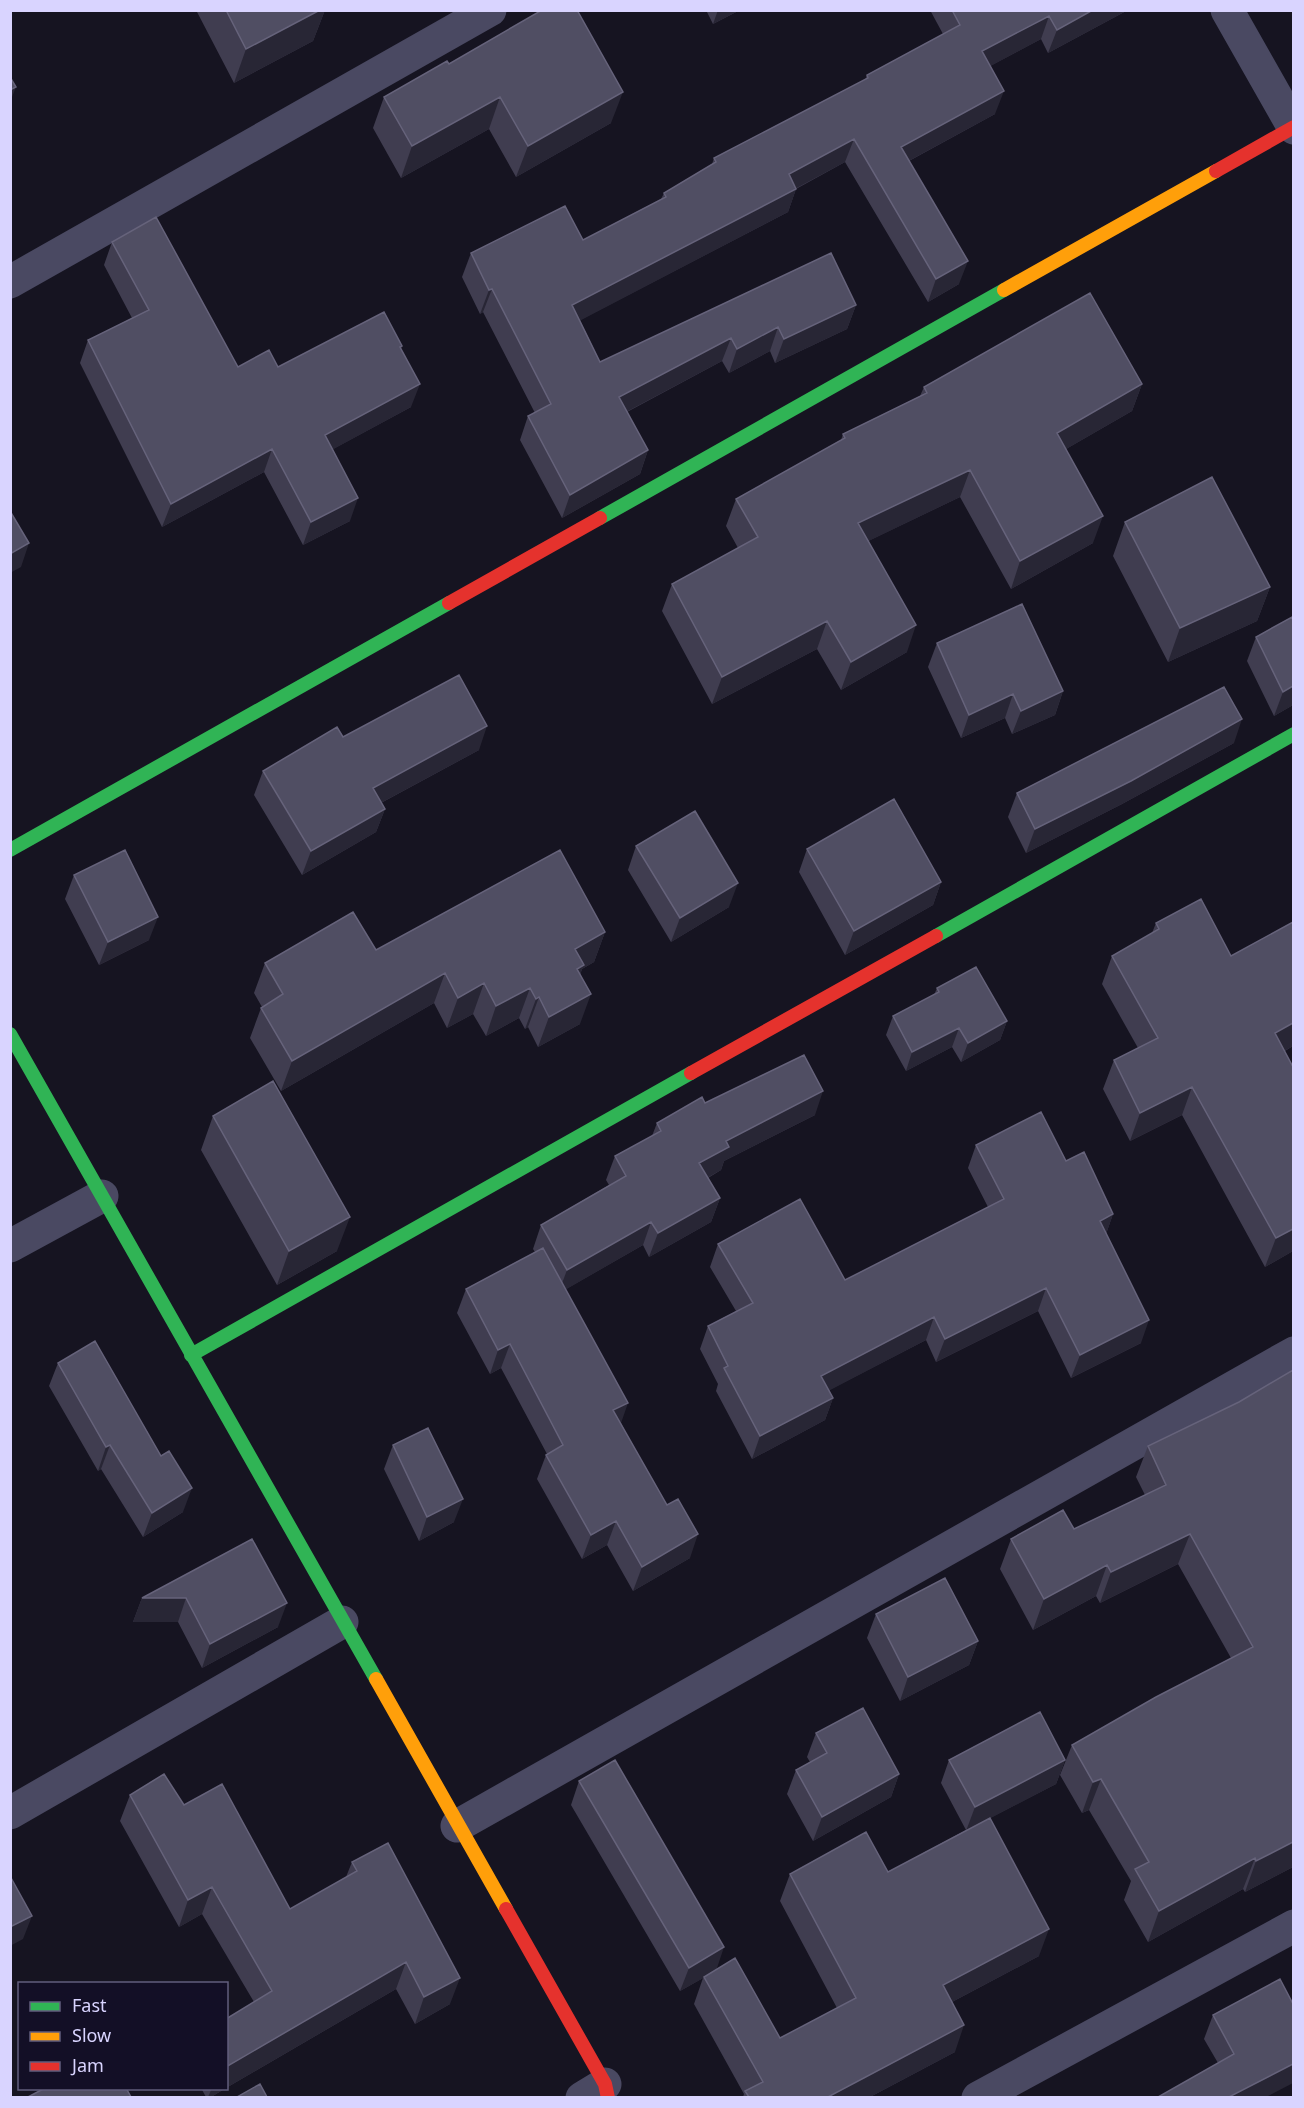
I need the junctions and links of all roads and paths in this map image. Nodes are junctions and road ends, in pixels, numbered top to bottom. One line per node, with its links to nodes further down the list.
1 (490, 10): 4 (street)
2 (1227, 10): 3 (street)
3 (1293, 127): 6 (street)
4 (10, 282)
5 (1293, 734): 11 (street)
6 (10, 850)
7 (10, 1034): 8 (street)
8 (102, 1196): 9 (street); 11 (street)
9 (10, 1246)
10 (1293, 1353): 14 (street)
11 (191, 1354): 12 (street)
12 (342, 1622): 13 (street); 14 (street)
13 (10, 1813)
14 (458, 1826): 16 (street)
15 (1293, 1926): 17 (street)
16 (598, 2093)
17 (978, 2097)

